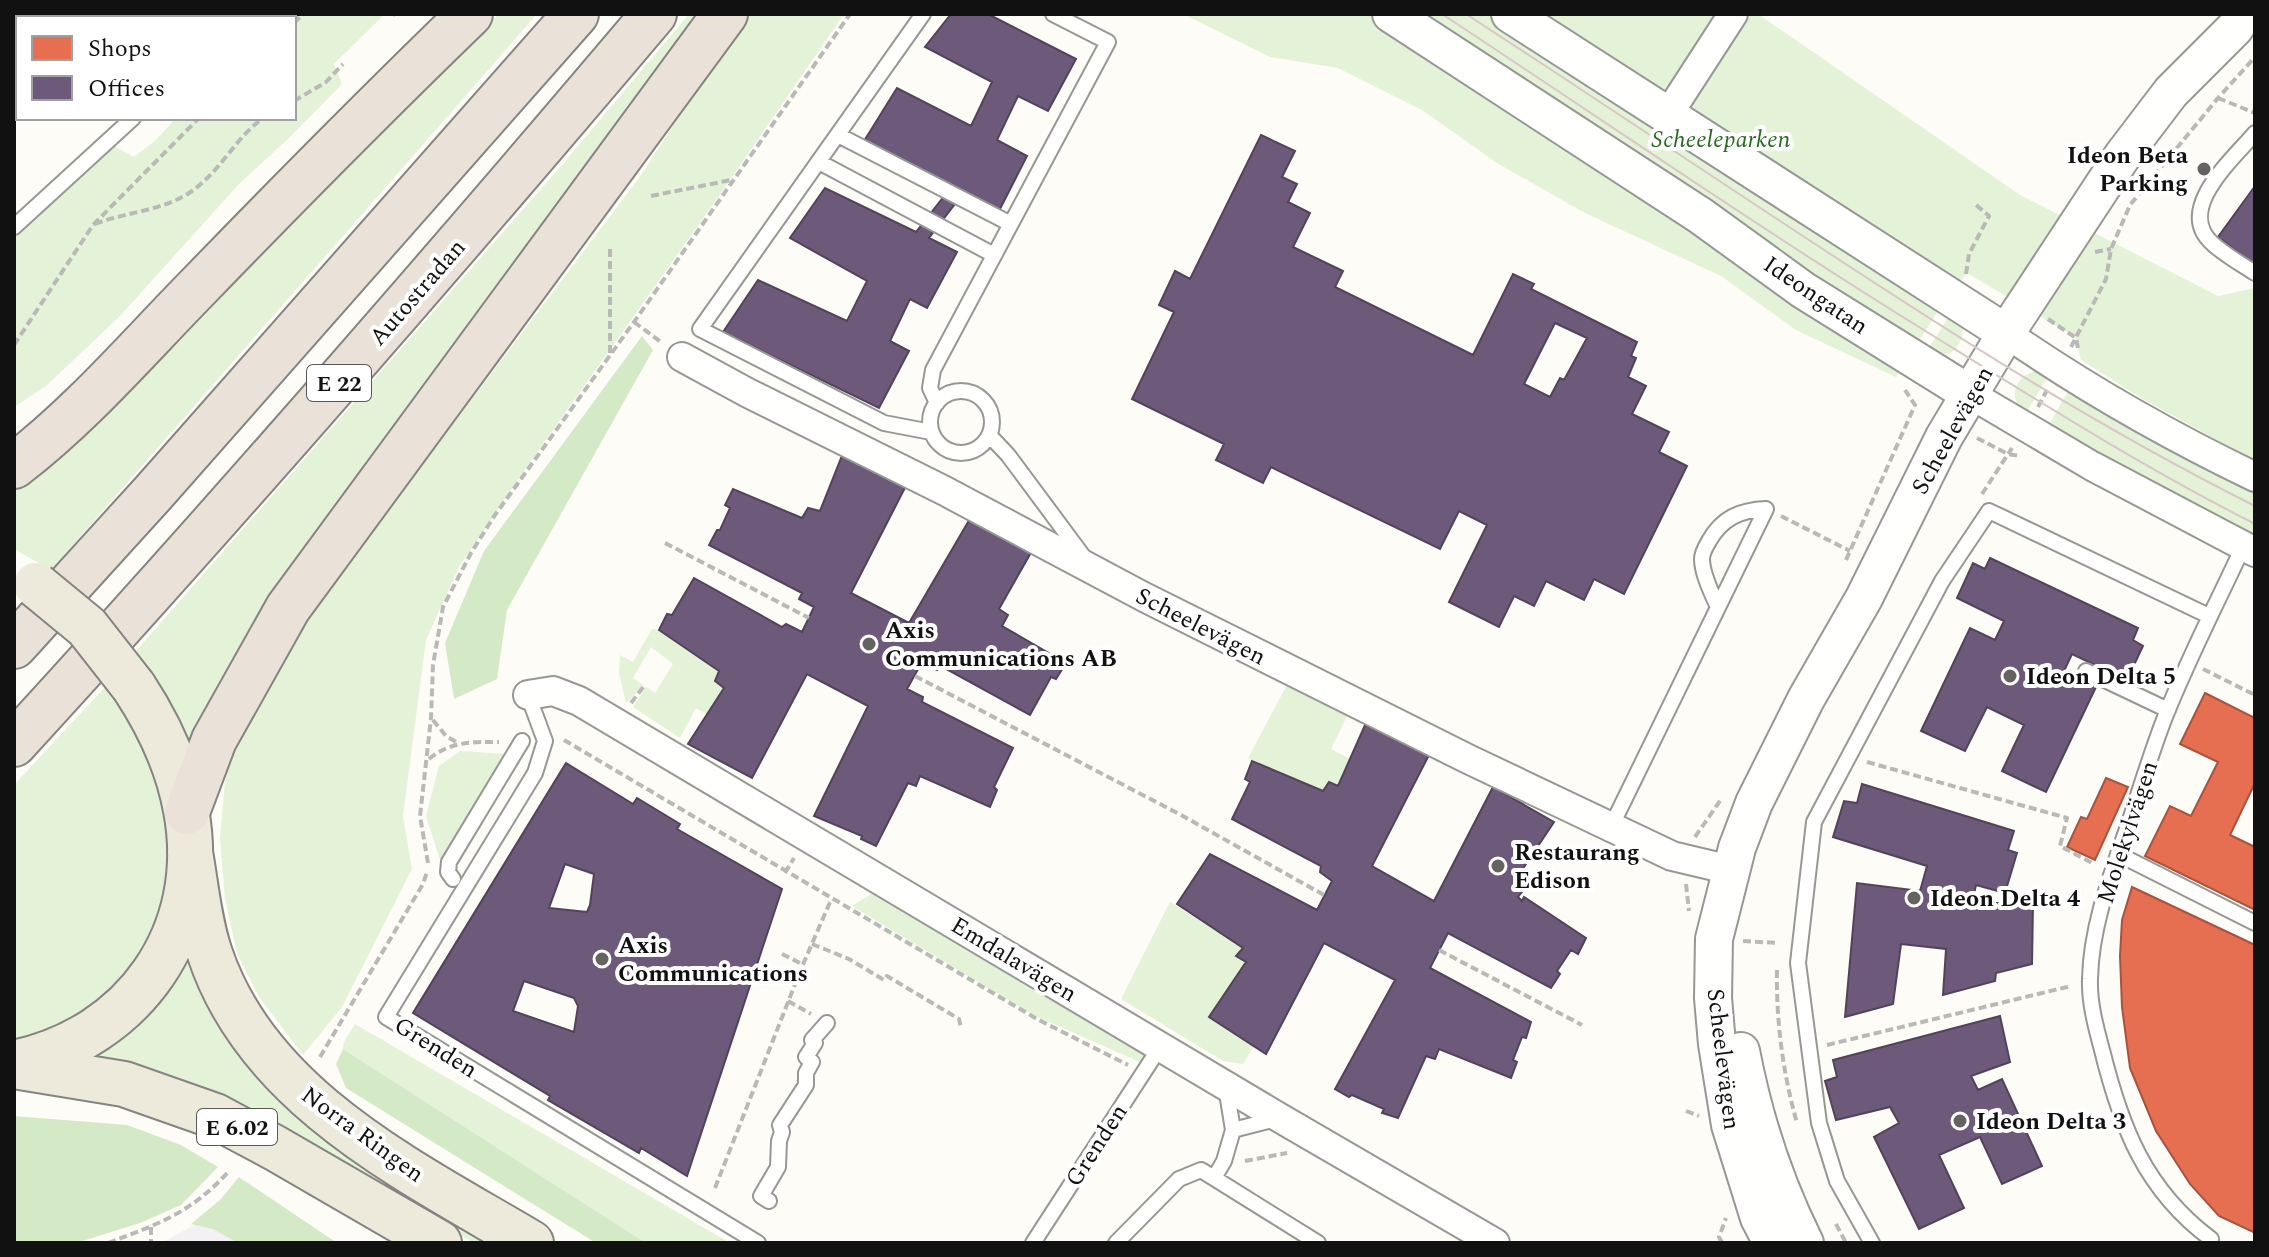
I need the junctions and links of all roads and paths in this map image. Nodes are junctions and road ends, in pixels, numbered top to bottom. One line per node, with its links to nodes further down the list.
1 (470, 14): 43 (highway)
2 (576, 14): 62 (highway, E 22)
3 (654, 14): 73 (highway, Autostradan / E 22)
4 (725, 14): 77 (highway)
5 (850, 14): 26 (path)
6 (923, 14): 24 (lane)
7 (1053, 14): 28 (lane)
8 (1391, 14): 44 (street, Ideongatan)
9 (1510, 14): 19 (street)
10 (1733, 14): 19 (street)
11 (2245, 20): 37 (street, Scheelevägen)
12 (2255, 57): 14 (path)
13 (343, 64): 17 (path)
14 (2249, 64): 15 (path); 16 (path)
15 (2255, 68)
16 (2218, 98): 18 (path); 32 (path)
17 (296, 100)
18 (2255, 113)
19 (1667, 116): 37 (street)
20 (131, 120): 30 (lane)
21 (197, 120): 29 (path)
22 (260, 120): 29 (path)
23 (2255, 133): 35 (lane)
24 (838, 135): 25 (lane); 28 (lane)
25 (819, 162): 34 (lane); 48 (lane)
26 (733, 180): 27 (path); 36 (path)
27 (651, 196)
28 (1011, 224): 34 (lane)
29 (93, 225): 39 (path)
30 (14, 227)
31 (610, 249): 40 (path)
32 (2111, 249): 33 (path); 38 (path)
33 (2095, 252)
34 (994, 255): 45 (lane)
35 (2255, 273)
36 (634, 322): 40 (path); 41 (path)
37 (2006, 333): 42 (street); 44 (street, Scheelevägen)
38 (2076, 338)
39 (14, 345)
40 (610, 355): 69 (path)
41 (682, 357): 57 (street, Scheelevägen)
42 (2059, 370): 46 (path); 51 (street)
43 (106, 381): 47 (highway); 50 (highway)
44 (1970, 394): 46 (street, Ideongatan); 79 (street, Scheelevägen)
45 (937, 403): 48 (lane); 49 (lane)
46 (2026, 427): 52 (path); 55 (street, Ideongatan)
47 (14, 432)
48 (931, 432): 49 (lane)
49 (990, 436): 57 (lane)
50 (14, 466)
51 (2255, 477)
52 (1974, 506)
53 (1766, 509): 56 (path); 59 (lane); 59 (lane)
54 (665, 543): 61 (path)
55 (2249, 550): 60 (lane, Molekylvägen)
56 (1850, 551)
57 (1094, 570): 76 (street, Scheelevägen)
58 (25, 579): 77 (main road, Norra Ringen, bridge)
59 (1718, 607): 76 (lane)
60 (2209, 616): 63 (lane, Molekylvägen); 74 (lane)
61 (809, 618)
62 (14, 646)
63 (2189, 662): 67 (path); 68 (lane, Molekylvägen)
64 (2086, 671): 68 (lane)
65 (915, 676): 82 (path)
66 (528, 695): 71 (lane); 98 (street, Emdalavägen)
67 (2255, 695)
68 (2168, 710): 78 (lane, Molekylvägen)
69 (431, 718): 72 (path); 75 (path)
70 (522, 741): 72 (path); 81 (lane)
71 (545, 741): 83 (path); 121 (lane, Grenden)
72 (459, 743): 75 (path)
73 (14, 744)
74 (1850, 757): 80 (path); 99 (lane)
75 (427, 761): 100 (path)
76 (1611, 827): 79 (street, Scheelevägen)
77 (188, 832): 102 (main road); 120 (main road, Norra Ringen / E 6.02)
78 (2118, 854): 80 (lane, Molekylvägen); 84 (lane)
79 (1731, 870): 115 (street, Scheelevägen)
80 (2110, 873): 92 (lane, Molekylvägen)
81 (453, 879)
82 (1324, 895)
83 (831, 900): 87 (path); 103 (path)
84 (2255, 923)
85 (1780, 929): 86 (path)
86 (1778, 943)
87 (812, 944): 91 (path); 97 (path)
88 (1439, 950): 96 (path)
89 (782, 954): 91 (path)
90 (1778, 959): 101 (path)
91 (803, 964): 93 (path)
92 (2089, 981): 99 (path); 116 (lane, Molekylvägen)
93 (788, 1001): 94 (path); 111 (path)
94 (810, 1013)
95 (827, 1023): 112 (lane)
96 (1582, 1025)
97 (961, 1028)
98 (1160, 1047): 104 (street, Emdalavägen); 122 (lane, Grenden)
99 (1809, 1049): 101 (path); 127 (lane)
100 (320, 1057)
101 (1783, 1059): 107 (path)
102 (14, 1064): 119 (main road, Norra Ringen / E 6.02)
103 (1137, 1069)
104 (1225, 1086): 105 (street, Emdalavägen); 106 (lane)
105 (1280, 1118): 106 (lane); 125 (street, Emdalavägen)
106 (1233, 1130): 108 (path); 110 (lane)
107 (1799, 1130)
108 (1294, 1151)
109 (230, 1170): 114 (path)
110 (1214, 1178): 123 (lane); 124 (lane)
111 (715, 1188)
112 (769, 1201)
113 (1835, 1221): 126 (path)
114 (151, 1227): 117 (path); 118 (path)
115 (1788, 1240)
116 (2213, 1242)
117 (108, 1243)
118 (151, 1243)
119 (439, 1243)
120 (531, 1243)
121 (758, 1243)
122 (1033, 1243)
123 (1116, 1243)
124 (1318, 1243)
125 (1495, 1243)
126 (1846, 1243)
127 (1872, 1243)

